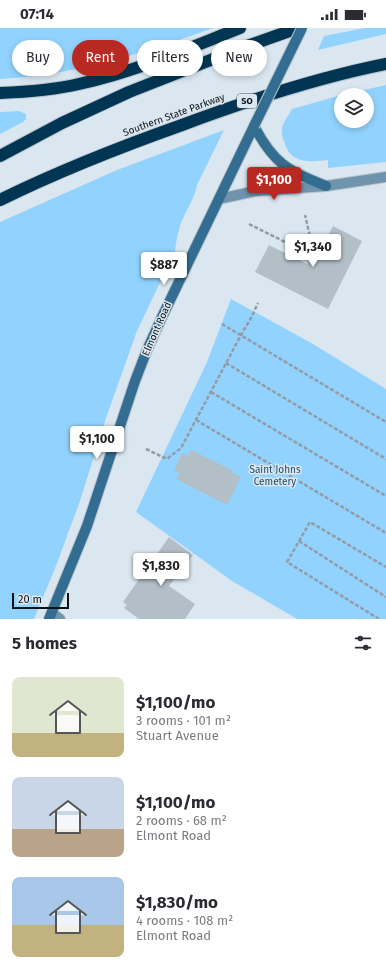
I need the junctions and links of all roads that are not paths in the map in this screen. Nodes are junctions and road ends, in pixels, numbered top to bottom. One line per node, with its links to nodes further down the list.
1 (240, 28): 5 (highway)
2 (298, 28): 7 (highway)
3 (302, 28): 6 (main road, Elmont Road, bridge)
4 (386, 64): 11 (highway, Southern State Parkway / SO)
5 (0, 93)
6 (254, 126): 9 (main road); 10 (main road, Elmont Road)
7 (0, 156)
8 (386, 177): 9 (street)
9 (326, 186): 10 (street)
10 (219, 198): 12 (main road, Elmont Road)
11 (0, 200)
12 (54, 617)

